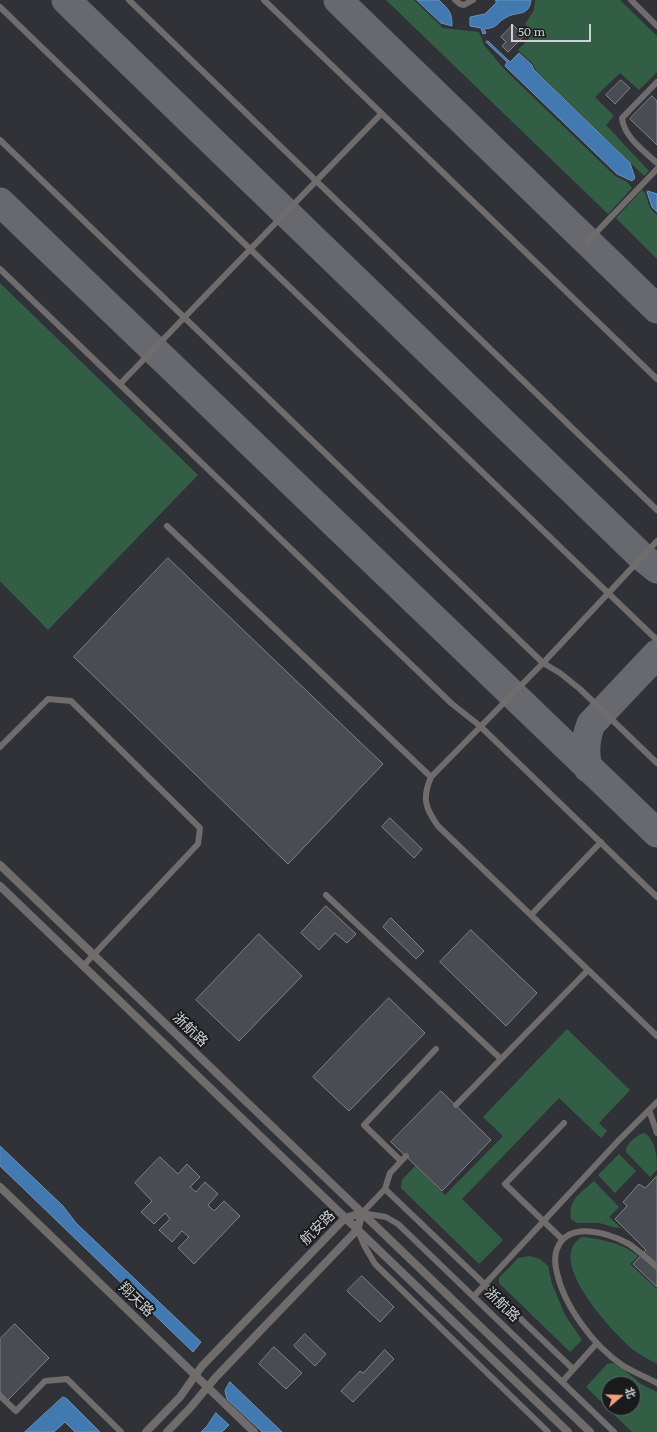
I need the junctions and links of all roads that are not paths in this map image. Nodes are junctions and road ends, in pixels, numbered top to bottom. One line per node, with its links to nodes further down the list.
1 (129, 0): 13 (lane)
2 (264, 0): 9 (lane)
3 (455, 0): 4 (lane)
4 (473, 0)
5 (631, 0): 7 (lane)
6 (0, 7): 15 (lane)
7 (657, 26)
8 (656, 86): 11 (lane)
9 (382, 114): 13 (lane); 18 (lane)
10 (0, 140): 17 (lane)
11 (657, 163)
12 (657, 169): 14 (lane)
13 (316, 181): 15 (lane); 20 (lane)
14 (588, 241)
15 (250, 249): 17 (lane); 23 (lane)
16 (0, 269): 19 (lane)
17 (185, 318): 19 (lane); 25 (lane)
18 (657, 379)
19 (120, 384): 26 (lane)
20 (657, 510)
21 (167, 526): 29 (lane)
22 (657, 541): 23 (lane)
23 (608, 594): 24 (lane); 25 (lane)
24 (657, 640)
25 (543, 663): 26 (lane); 28 (lane)
26 (480, 726): 29 (lane); 30 (lane)
27 (0, 747): 36 (lane)
28 (657, 763)
29 (431, 777): 35 (lane)
30 (601, 842): 34 (lane); 35 (lane)
31 (0, 865): 36 (street, 浙航路)
32 (0, 886): 37 (street, 浙航路)
33 (326, 895): 41 (lane)
34 (657, 897)
35 (531, 915): 38 (lane)
36 (93, 955): 37 (lane); 49 (street, 浙航路)
37 (83, 966): 50 (street, 浙航路)
38 (588, 970): 39 (lane); 41 (lane)
39 (657, 1036)
40 (436, 1049): 48 (lane)
41 (500, 1059): 43 (lane)
42 (657, 1102): 44 (lane)
43 (456, 1105)
44 (649, 1110): 46 (lane); 51 (lane)
45 (564, 1123): 51 (lane)
46 (657, 1133)
47 (0, 1187): 59 (street, 翔天路)
48 (385, 1189): 49 (lane); 55 (lane)
49 (362, 1213): 50 (street, 航安路); 52 (street, 航安路); 56 (lane, 浙航路); 70 (street, 浙航路)
50 (345, 1218): 52 (street, 浙航路); 59 (street, 航安路)
51 (543, 1221): 53 (lane); 55 (lane)
52 (357, 1230): 62 (street, 航安路); 68 (lane, 浙航路); 69 (street, 浙航路)
53 (562, 1240): 54 (lane); 57 (lane)
54 (657, 1267)
55 (484, 1284): 56 (lane); 58 (lane)
56 (474, 1296): 60 (lane, 浙航路)
57 (597, 1343): 58 (lane); 61 (lane)
58 (573, 1369): 60 (lane)
59 (196, 1376): 62 (street, 翔天路); 65 (street, 航安路)
60 (562, 1382): 71 (lane, 浙航路)
61 (657, 1383)
62 (208, 1387): 66 (street, 航安路); 67 (street, 翔天路)
63 (0, 1396): 64 (lane)
64 (121, 1432)
65 (146, 1432)
66 (167, 1432)
67 (254, 1432)
68 (548, 1432)
69 (568, 1432)
70 (590, 1432)
71 (614, 1432)

